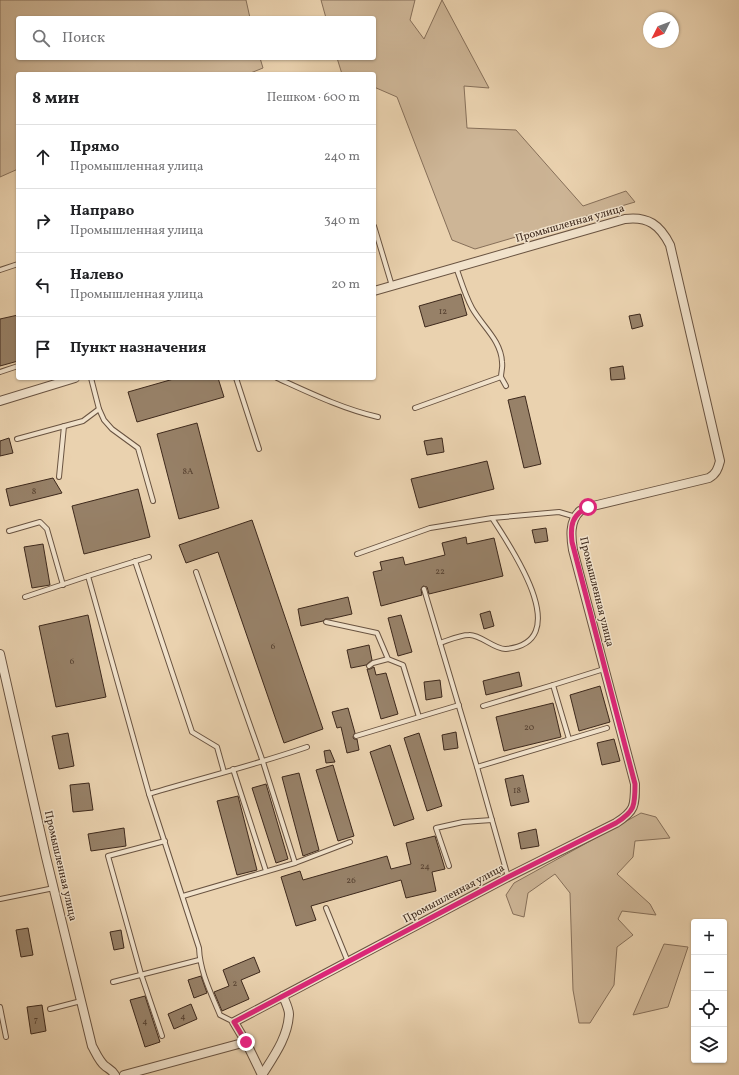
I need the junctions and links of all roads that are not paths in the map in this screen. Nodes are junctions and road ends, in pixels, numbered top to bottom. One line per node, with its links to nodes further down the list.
1 (376, 233): 5 (lane)
2 (16, 265): 4 (lane)
3 (456, 267): 5 (street, Промышленная улица); 9 (lane); 24 (street, Промышленная улица)
4 (0, 270)
5 (392, 286): 6 (street, Промышленная улица)
6 (376, 290)
7 (16, 367): 8 (lane)
8 (0, 372)
9 (501, 377): 14 (lane); 16 (lane)
10 (68, 380): 15 (street)
11 (92, 380): 17 (lane)
12 (237, 380): 21 (lane)
13 (281, 380): 18 (lane)
14 (506, 386)
15 (0, 401)
16 (415, 408)
17 (99, 409): 19 (lane); 23 (lane)
18 (378, 417)
19 (64, 426): 20 (lane); 22 (lane)
20 (17, 439)
21 (259, 449)
22 (59, 477)
23 (153, 501)
24 (576, 517): 25 (lane); 40 (street, Промышленная улица)
25 (492, 518): 27 (lane); 36 (lane)
26 (9, 531): 32 (lane)
27 (357, 554)
28 (148, 556): 29 (lane)
29 (135, 561): 31 (lane); 52 (lane)
30 (196, 572): 49 (lane)
31 (88, 576): 32 (lane); 53 (lane)
32 (63, 584): 34 (lane)
33 (424, 590): 36 (lane)
34 (25, 597)
35 (326, 622): 38 (lane)
36 (440, 643): 42 (lane)
37 (0, 654): 61 (street, Промышленная улица)
38 (388, 659): 39 (lane); 44 (lane)
39 (369, 666)
40 (604, 669): 41 (lane); 60 (street, Промышленная улица)
41 (553, 685): 43 (lane); 47 (lane)
42 (459, 705): 44 (lane); 50 (lane)
43 (483, 706)
44 (419, 717): 46 (lane)
45 (607, 728): 47 (lane)
46 (356, 736)
47 (569, 739): 50 (lane)
48 (307, 747): 49 (lane)
49 (263, 762): 51 (lane); 57 (lane)
50 (477, 767): 54 (lane)
51 (233, 769): 52 (lane); 59 (lane)
52 (224, 772): 53 (lane)
53 (149, 794): 55 (lane)
54 (492, 820): 58 (lane); 60 (lane)
55 (165, 841): 62 (lane); 67 (lane)
56 (350, 842): 57 (lane)
57 (295, 863): 59 (lane)
58 (449, 866)
59 (266, 871): 62 (lane)
60 (508, 877): 66 (street, Промышленная улица)
61 (54, 888): 63 (lane); 70 (street, Промышленная улица)
62 (183, 896): 65 (lane)
63 (0, 899)
64 (326, 908): 66 (lane)
65 (199, 960): 67 (lane); 73 (lane)
66 (348, 962): 69 (street, Промышленная улица)
67 (141, 974): 68 (lane); 74 (lane)
68 (113, 982)
69 (283, 996): 73 (street, Промышленная улица); 79 (street)
70 (81, 1001): 72 (lane); 77 (street, Промышленная улица)
71 (0, 1007): 75 (lane)
72 (50, 1008)
73 (234, 1022): 76 (street)
74 (162, 1036)
75 (6, 1037)
76 (246, 1042): 78 (street); 79 (street)
77 (115, 1075)
78 (124, 1075)
79 (262, 1075)

